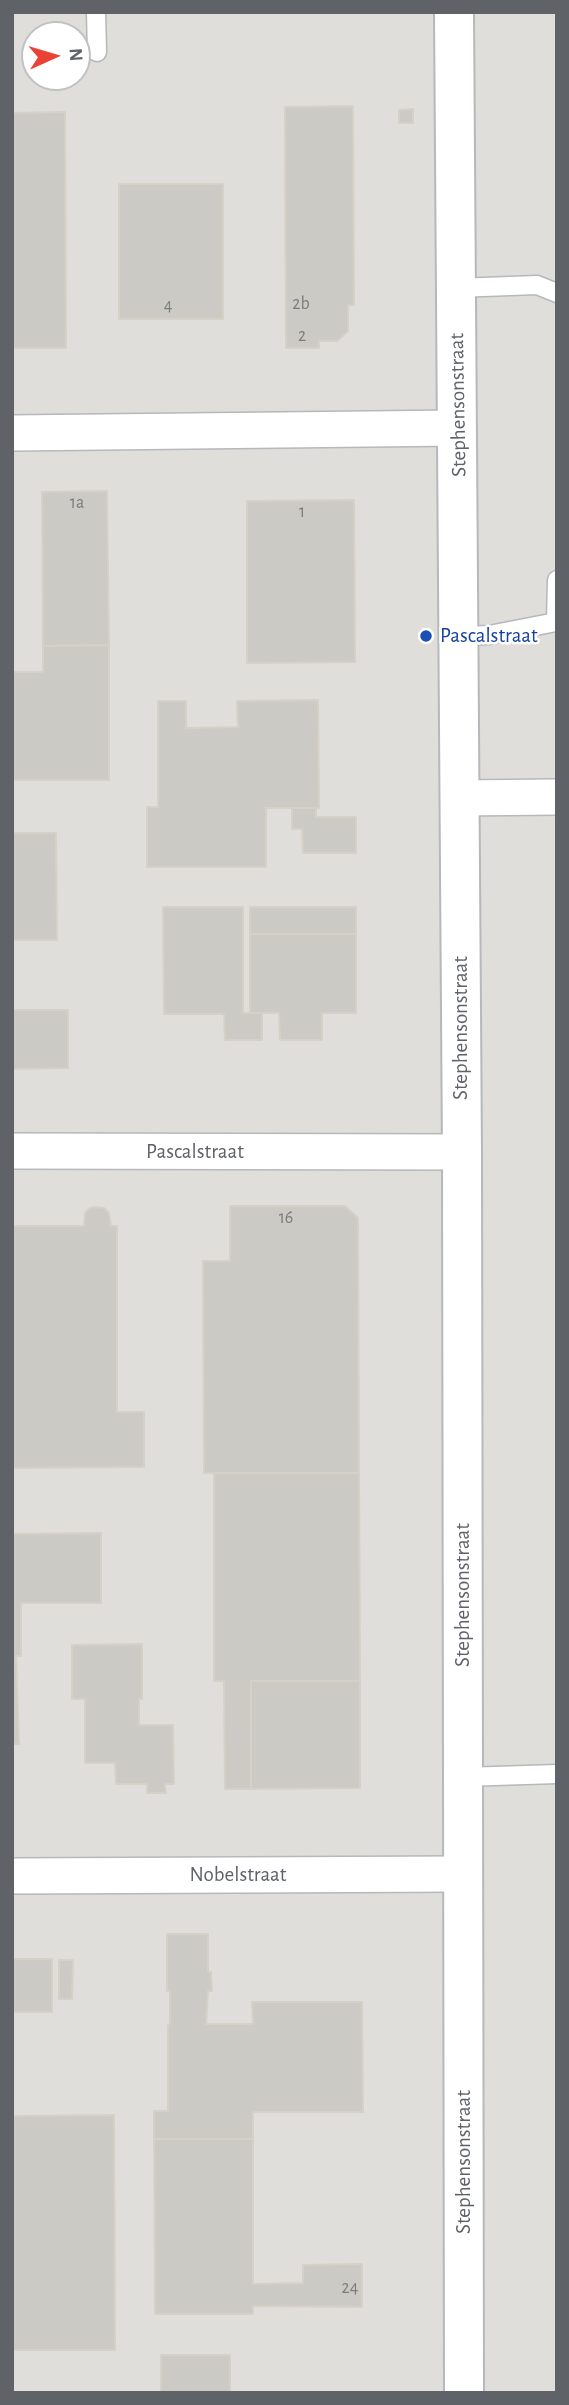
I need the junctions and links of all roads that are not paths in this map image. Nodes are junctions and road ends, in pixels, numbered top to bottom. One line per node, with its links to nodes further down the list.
1 (96, 12): 3 (lane)
2 (454, 12): 4 (street, Stephensonstraat)
3 (97, 52)
4 (456, 288): 5 (lane); 6 (street, Stephensonstraat)
5 (557, 293)
6 (458, 428): 7 (street); 9 (street, Stephensonstraat)
7 (12, 433)
8 (557, 580): 9 (lane)
9 (460, 636): 11 (street, Stephensonstraat)
10 (557, 797): 11 (street)
11 (459, 798): 13 (street, Stephensonstraat)
12 (12, 1151): 13 (street, Pascalstraat)
13 (462, 1152): 15 (street, Stephensonstraat)
14 (557, 1773): 15 (lane)
15 (463, 1777): 16 (street, Stephensonstraat)
16 (463, 1874): 17 (street, Nobelstraat); 18 (street, Stephensonstraat)
17 (12, 1876)
18 (464, 2393)

